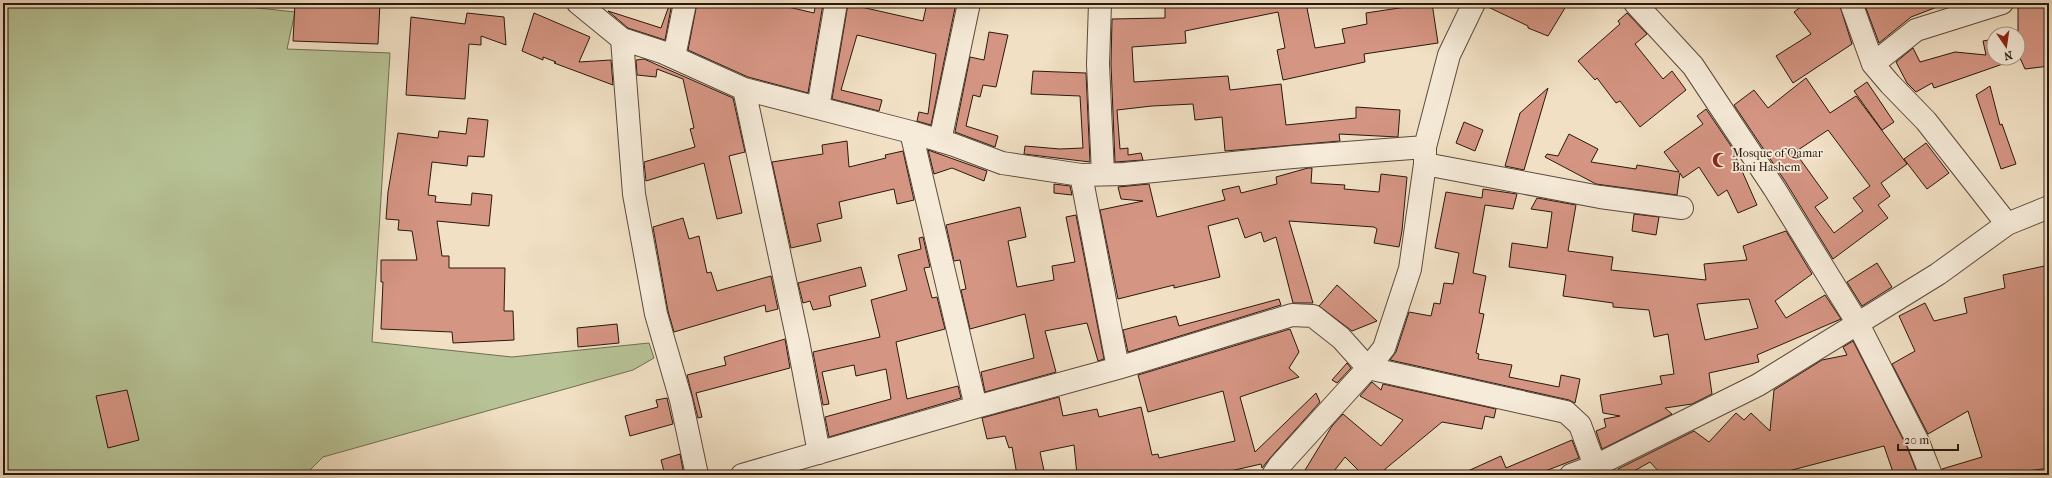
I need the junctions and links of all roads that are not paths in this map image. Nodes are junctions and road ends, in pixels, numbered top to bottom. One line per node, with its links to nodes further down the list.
1 (578, 3): 10 (street)
2 (685, 3): 11 (street)
3 (836, 3): 14 (street)
4 (969, 3): 16 (street)
5 (1100, 3): 18 (street)
6 (1474, 3): 17 (street)
7 (1635, 3): 23 (street)
8 (1851, 3): 12 (street)
9 (2002, 3): 12 (street)
10 (622, 39): 11 (street); 29 (street)
11 (674, 57): 13 (street)
12 (1873, 64): 22 (street)
13 (744, 89): 14 (street); 27 (street)
14 (818, 108): 15 (street)
15 (911, 132): 16 (street); 26 (street)
16 (940, 141): 19 (street)
17 (1425, 155): 18 (street); 21 (street); 25 (street)
18 (1103, 174): 19 (street)
19 (1081, 175): 24 (street)
20 (2049, 207): 22 (street)
21 (1682, 208)
22 (2007, 224): 23 (street)
23 (1857, 322): 28 (street); 33 (street)
24 (1118, 368): 25 (street); 26 (street)
25 (1368, 368): 28 (street); 31 (street)
26 (976, 407): 27 (street)
27 (819, 453): 30 (street)
28 (1598, 471): 32 (street)
29 (697, 475)
30 (742, 475)
31 (1273, 475)
32 (1571, 475)
33 (1931, 475)

